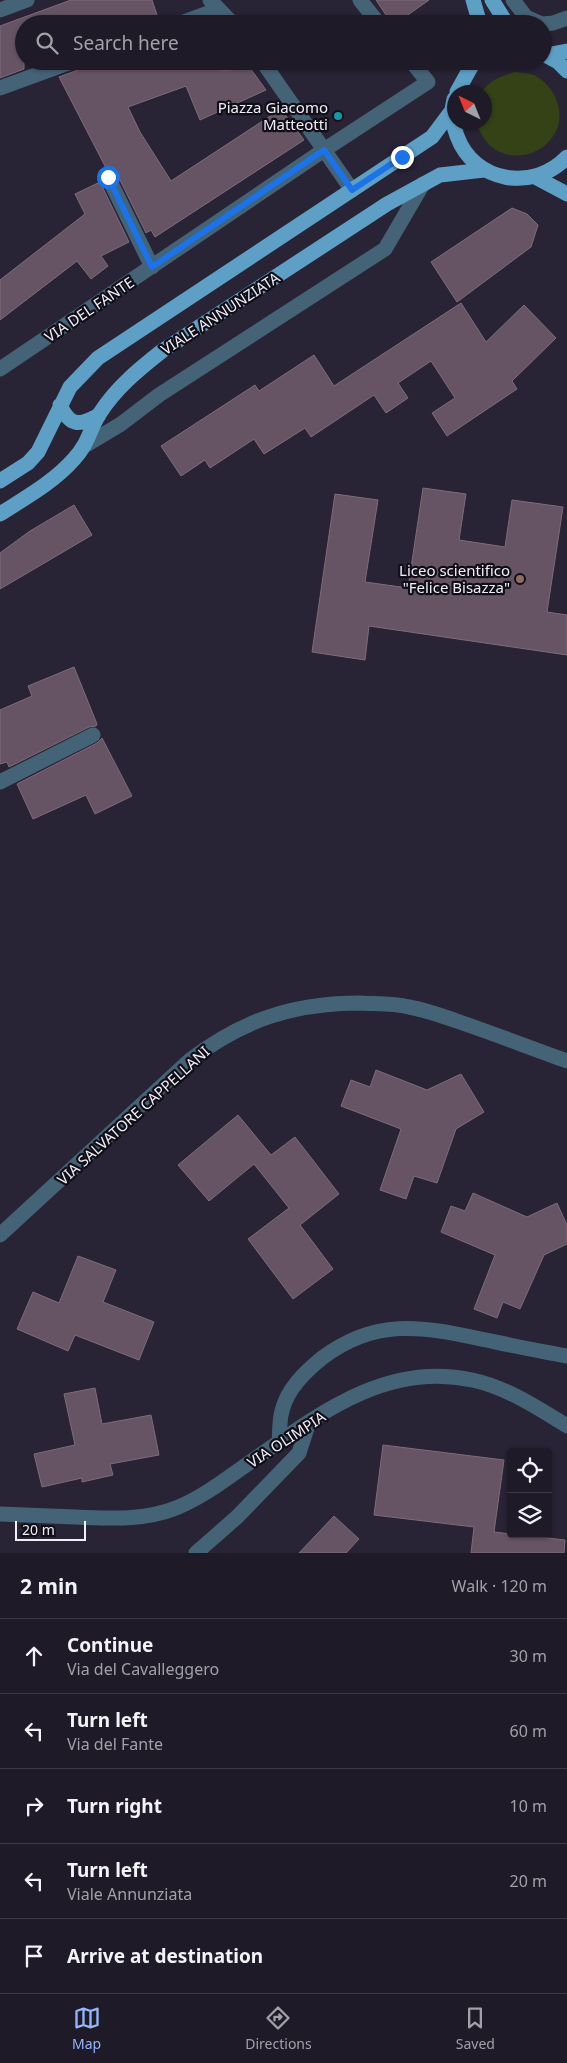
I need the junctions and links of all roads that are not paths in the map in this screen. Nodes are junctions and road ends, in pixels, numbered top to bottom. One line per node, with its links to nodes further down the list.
1 (27, 0): 7 (street)
2 (360, 0): 10 (street)
3 (472, 0): 11 (main road)
4 (513, 0): 13 (street)
5 (496, 2): 12 (main road)
6 (214, 4): 8 (street); 9 (street)
7 (0, 10)
8 (194, 15)
9 (224, 15)
10 (372, 15)
11 (477, 15)
12 (502, 15)
13 (524, 15)
14 (567, 18): 15 (street)
15 (552, 23)
16 (567, 51): 17 (main road)
17 (552, 54)
18 (552, 59): 23 (main road)
19 (49, 70): 25 (street)
20 (268, 70): 28 (street)
21 (418, 70): 28 (street, VIA DEL FANTE)
22 (470, 70): 24 (main road)
23 (567, 71)
24 (461, 85)
25 (0, 88)
26 (447, 114): 34 (main road, VIALE ANNUNZIATA)
27 (458, 130): 30 (main road)
28 (324, 150): 34 (street); 36 (street, VIA DEL FANTE)
29 (567, 157): 32 (main road)
30 (484, 170): 32 (main road); 33 (main road, VIALE ANNUNZIATA)
31 (108, 177): 36 (street)
32 (535, 177): 35 (main road)
33 (423, 184): 39 (main road, VIALE ANNUNZIATA); 40 (street)
34 (352, 190): 38 (main road, VIALE ANNUNZIATA)
35 (567, 194)
36 (152, 267): 37 (street, VIA DEL FANTE)
37 (0, 369)
38 (60, 405): 39 (main road); 41 (main road, VIALE ANNUNZIATA)
39 (99, 415): 40 (main road, VIALE ANNUNZIATA)
40 (86, 445): 42 (main road, VIALE ANNUNZIATA)
41 (0, 481)
42 (0, 514)
43 (93, 736): 44 (street)
44 (0, 782)
45 (567, 1061): 46 (street, VIA SALVATORE CAPPELLANI)
46 (0, 1235)
47 (567, 1356): 50 (street)
48 (310, 1422): 49 (street, VIA OLIMPIA); 50 (street, VIA OLIMPIA); 52 (street)
49 (567, 1426)
50 (279, 1442): 51 (street, VIA OLIMPIA)
51 (0, 1514)
52 (196, 1553)

